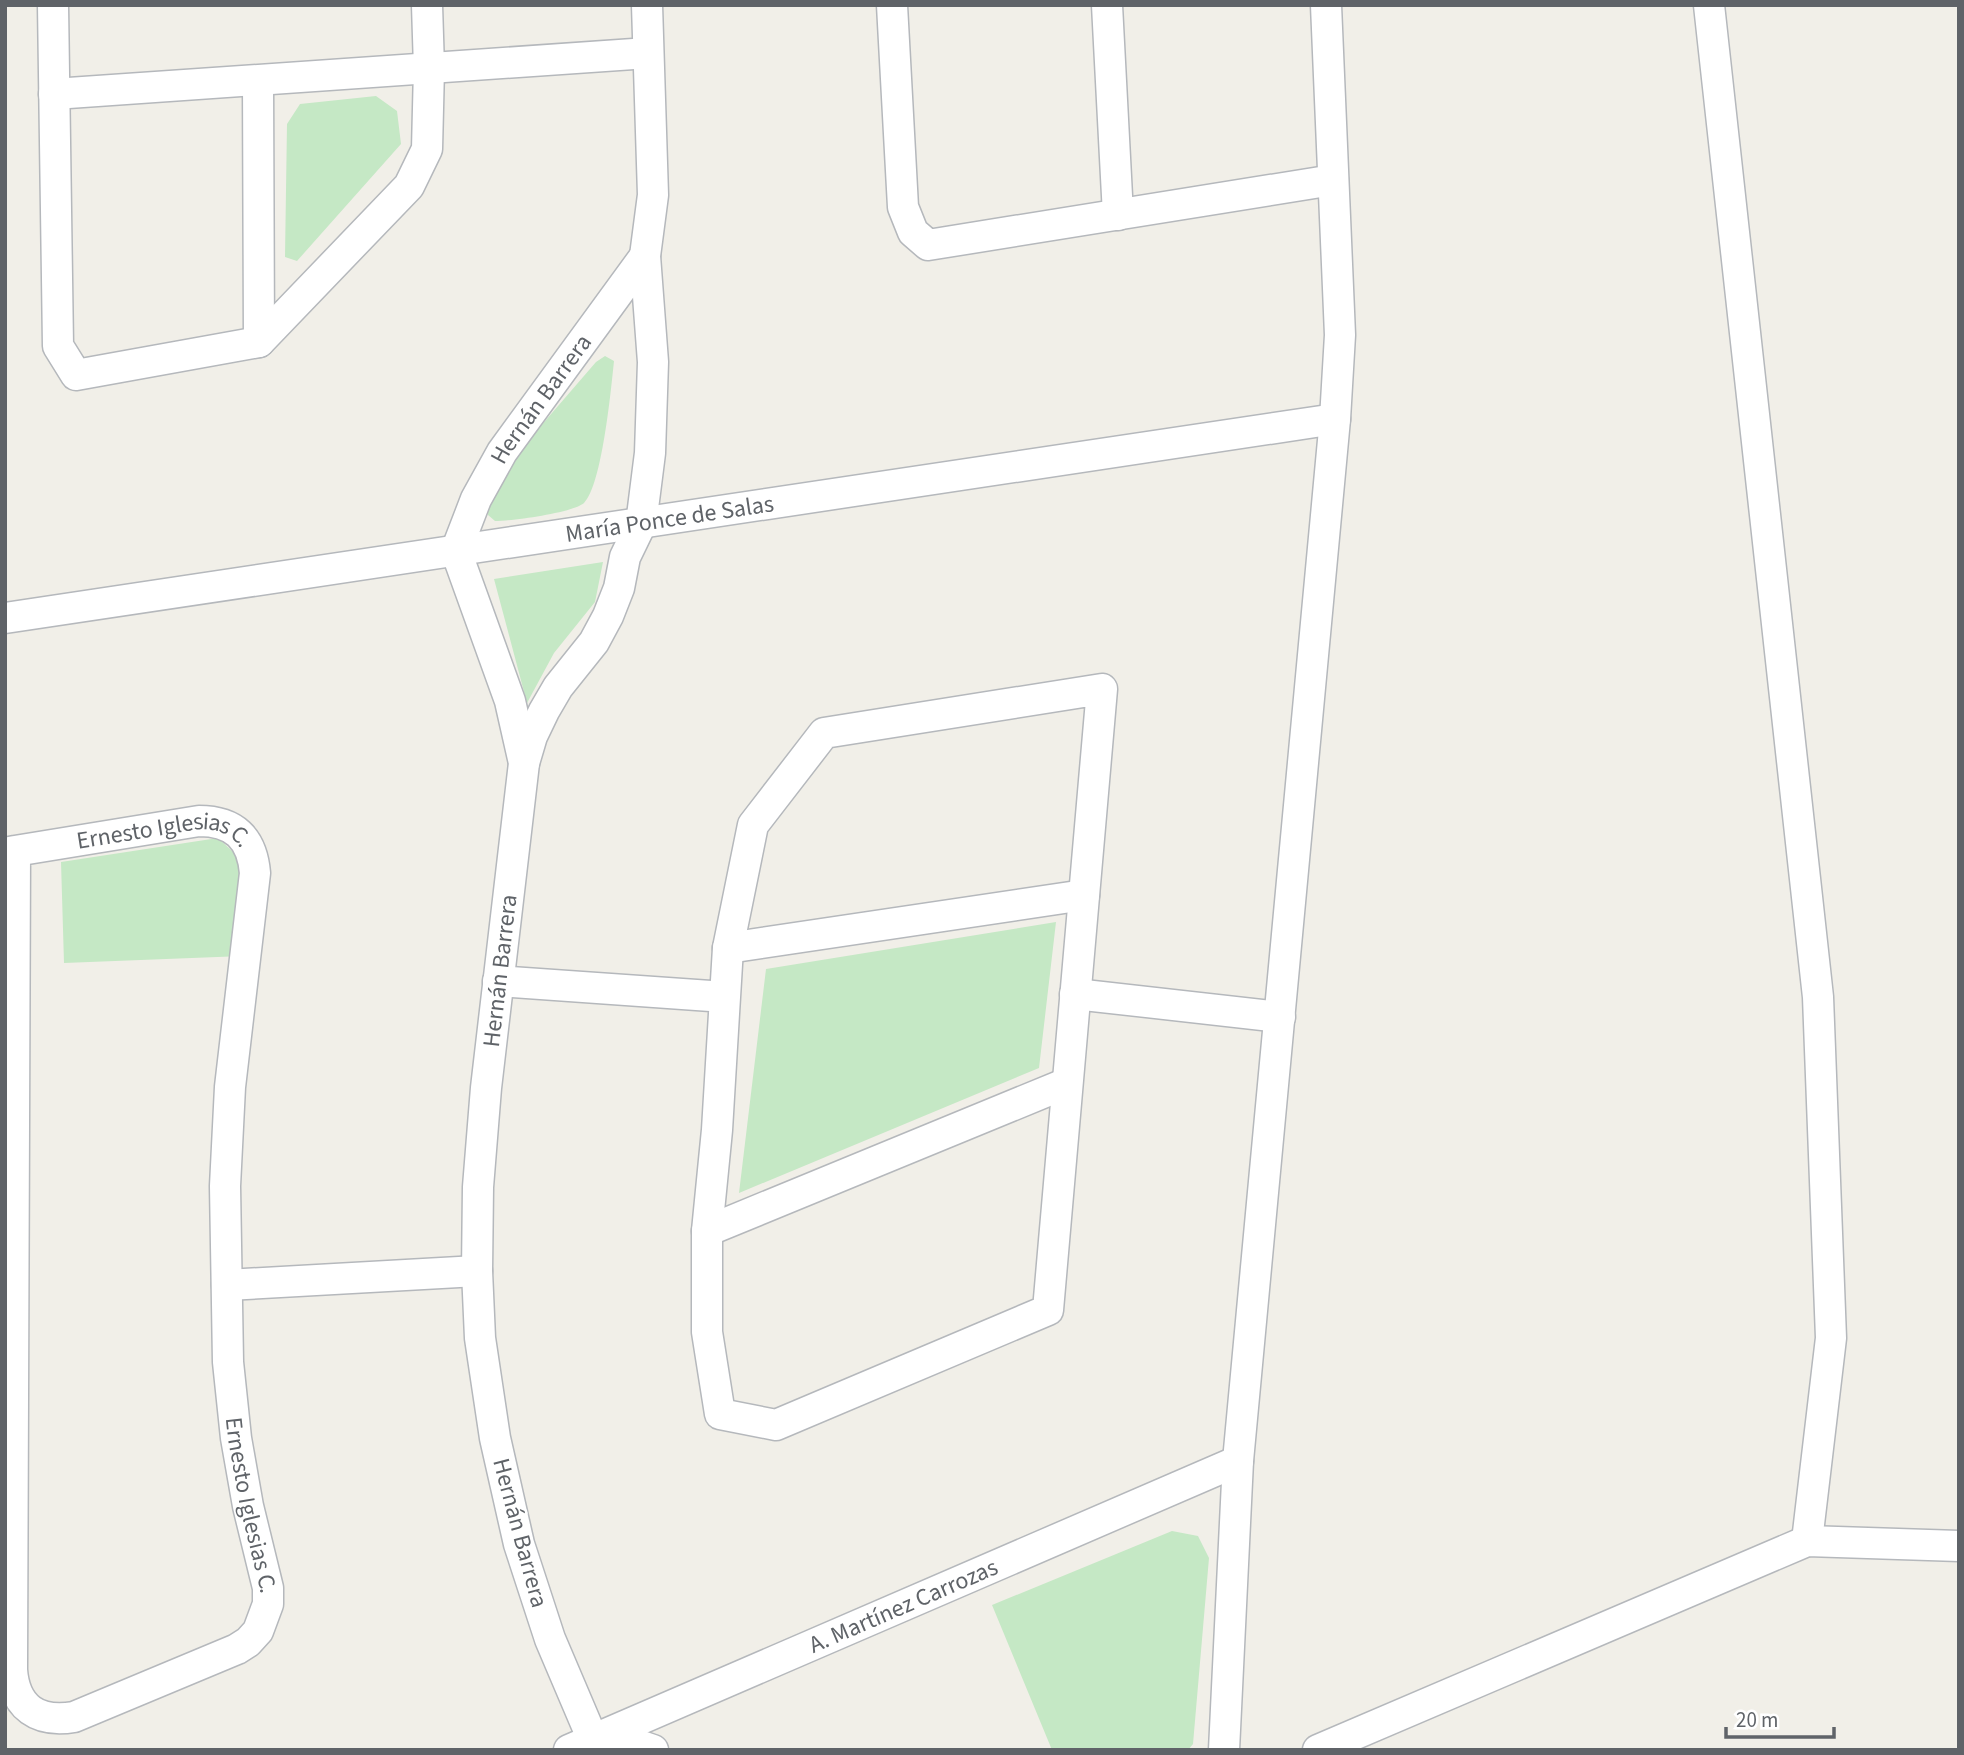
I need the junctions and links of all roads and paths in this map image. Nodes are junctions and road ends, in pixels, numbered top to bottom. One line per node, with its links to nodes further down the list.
1 (53, 5): 11 (street)
2 (427, 5): 9 (street)
3 (647, 5): 8 (street)
4 (892, 5): 13 (street)
5 (1107, 5): 13 (street)
6 (1326, 5): 12 (street)
7 (1709, 5): 33 (street)
8 (648, 53): 9 (street); 14 (street)
9 (429, 68): 10 (street); 15 (street)
10 (258, 82): 11 (street); 15 (street)
11 (54, 94): 15 (street)
12 (1333, 180): 13 (street); 16 (street)
13 (1118, 215)
14 (645, 256): 17 (street); 18 (street, Hernán Barrera)
15 (258, 342)
16 (1335, 419): 17 (street, María Ponce de Salas); 27 (street)
17 (641, 524): 18 (street, María Ponce de Salas); 20 (street)
18 (456, 551): 19 (street, María Ponce de Salas); 20 (street, Hernán Barrera)
19 (5, 618)
20 (524, 763): 24 (street, Hernán Barrera)
21 (10, 852): 31 (street, Ernesto Iglesias C.); 31 (street, Ernesto Iglesias C.)
22 (1084, 895): 23 (street); 23 (street); 25 (street)
23 (728, 948): 26 (street)
24 (498, 981): 26 (street); 30 (street, Hernán Barrera)
25 (1075, 994): 27 (street); 28 (street)
26 (724, 997): 29 (street)
27 (1280, 1017): 32 (street)
28 (1067, 1083): 29 (street); 29 (street)
29 (707, 1231)
30 (477, 1271): 31 (street); 35 (street, Hernán Barrera)
31 (227, 1285)
32 (1238, 1461): 35 (street, A. Martínez Carrozas); 37 (street)
33 (1807, 1541): 34 (street); 38 (street)
34 (1959, 1546)
35 (580, 1746): 36 (street)
36 (653, 1750)
37 (1224, 1750)
38 (1318, 1750)

